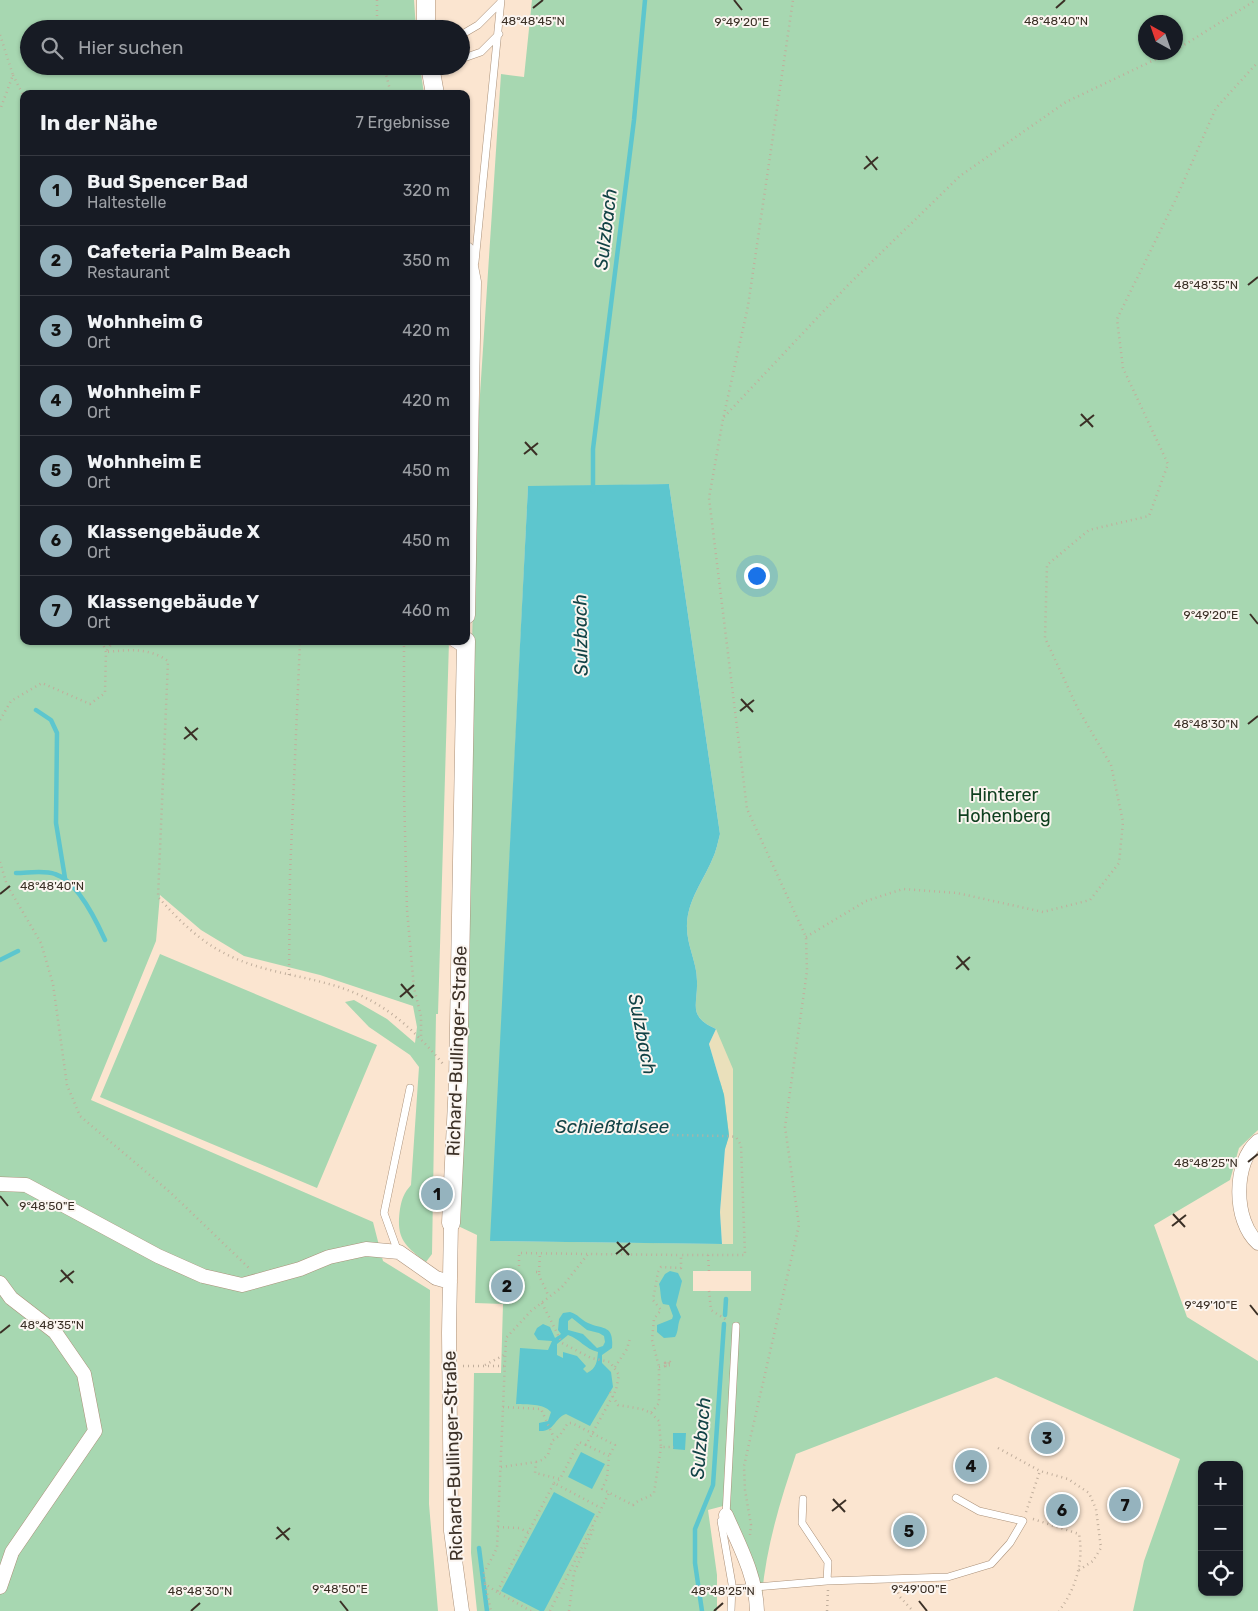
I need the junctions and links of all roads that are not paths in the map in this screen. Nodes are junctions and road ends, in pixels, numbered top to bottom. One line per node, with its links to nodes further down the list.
1 (426, 0): 3 (street)
2 (500, 1): 4 (lane); 5 (lane)
3 (428, 20)
4 (470, 30)
5 (499, 34): 6 (lane); 10 (lane)
6 (470, 56)
7 (432, 75): 8 (street)
8 (435, 90)
9 (470, 272): 10 (street)
10 (472, 282): 11 (street)
11 (470, 393)
12 (466, 646): 16 (street, Richard-Bullinger-Straße)
13 (410, 1088): 18 (lane)
14 (1258, 1141): 17 (street)
15 (0, 1184): 18 (street)
16 (451, 1223): 19 (street, Richard-Bullinger-Straße)
17 (1258, 1243)
18 (398, 1252): 19 (street)
19 (450, 1282): 29 (street, Richard-Bullinger-Straße)
20 (0, 1284): 26 (street)
21 (736, 1326): 24 (lane)
22 (956, 1498): 25 (lane)
23 (803, 1499): 25 (lane)
24 (726, 1515): 27 (street); 28 (lane)
25 (827, 1581): 27 (lane)
26 (0, 1587)
27 (754, 1587): 28 (lane); 31 (street)
28 (732, 1589): 30 (lane)
29 (462, 1611)
30 (731, 1611)
31 (757, 1611)

